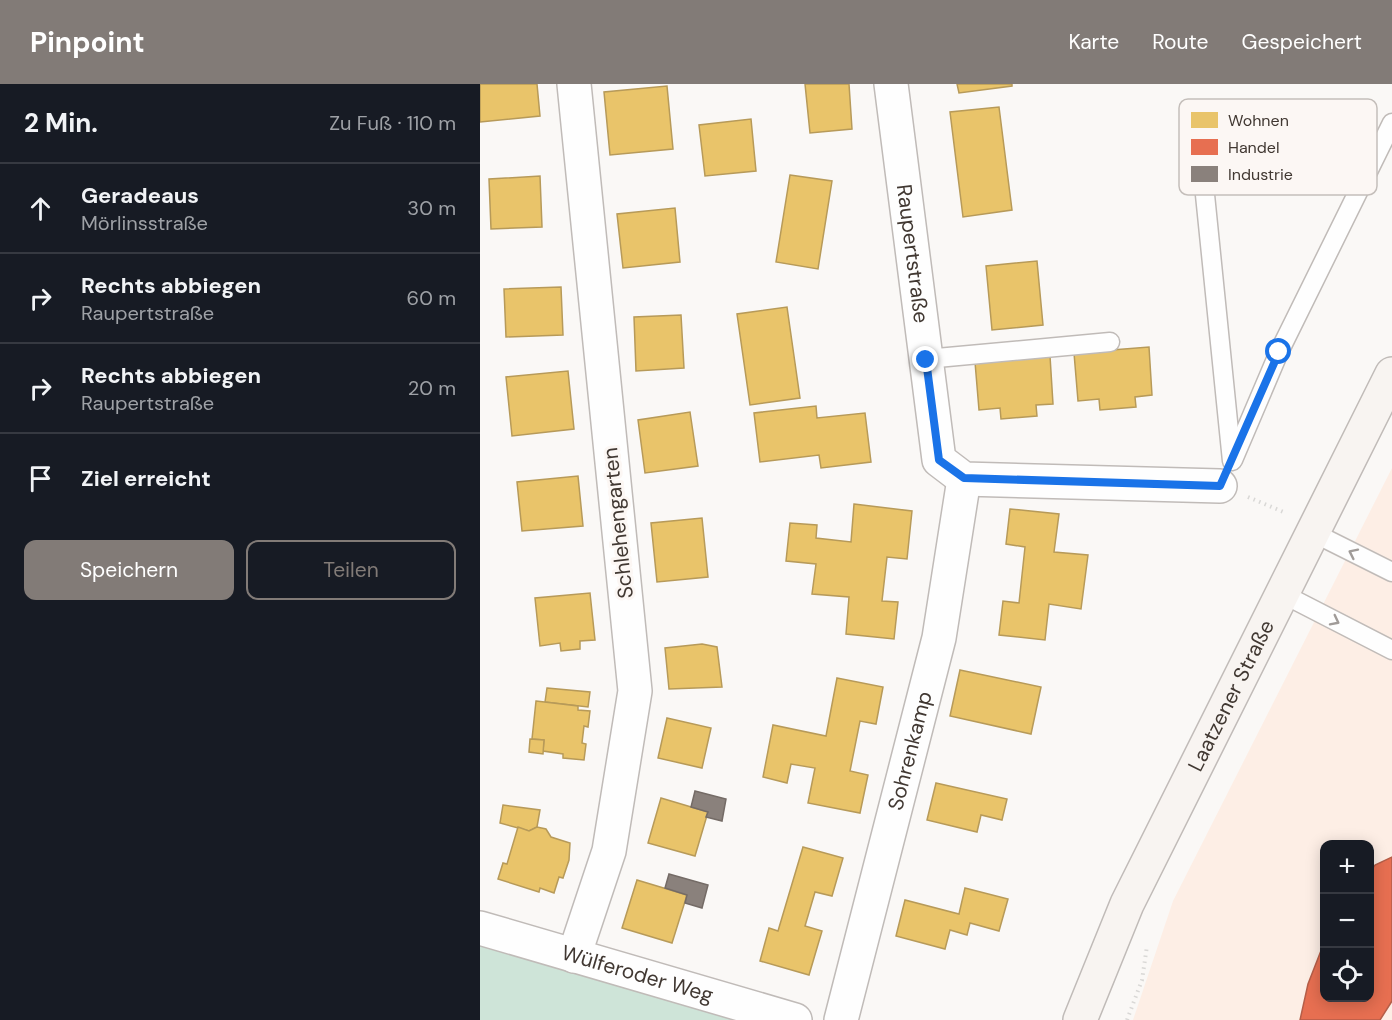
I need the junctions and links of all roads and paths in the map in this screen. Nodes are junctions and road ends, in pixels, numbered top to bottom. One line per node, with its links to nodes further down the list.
1 (574, 84): 17 (street, Schlehengarten)
2 (891, 84): 8 (street, Raupertstraße)
3 (1392, 123): 4 (lane)
4 (1377, 153)
5 (1205, 195): 10 (lane)
6 (1356, 195): 10 (lane)
7 (1110, 342): 8 (lane)
8 (926, 360): 11 (street, Raupertstraße)
9 (1392, 374): 12 (main road, Laatzener Straße)
10 (1226, 474): 11 (street); 12 (path)
11 (964, 478): 19 (street, Sohrenkamp)
12 (1316, 529): 13 (lane, one-way to 12); 14 (main road, Laatzener Straße)
13 (1392, 572)
14 (1283, 594): 15 (lane, one-way to 15); 20 (main road, Laatzener Straße)
15 (1392, 650)
16 (480, 928): 17 (street, Wülferoder Weg)
17 (573, 956): 18 (street, Wülferoder Weg)
18 (795, 1020)
19 (841, 1020)
20 (1080, 1020)

